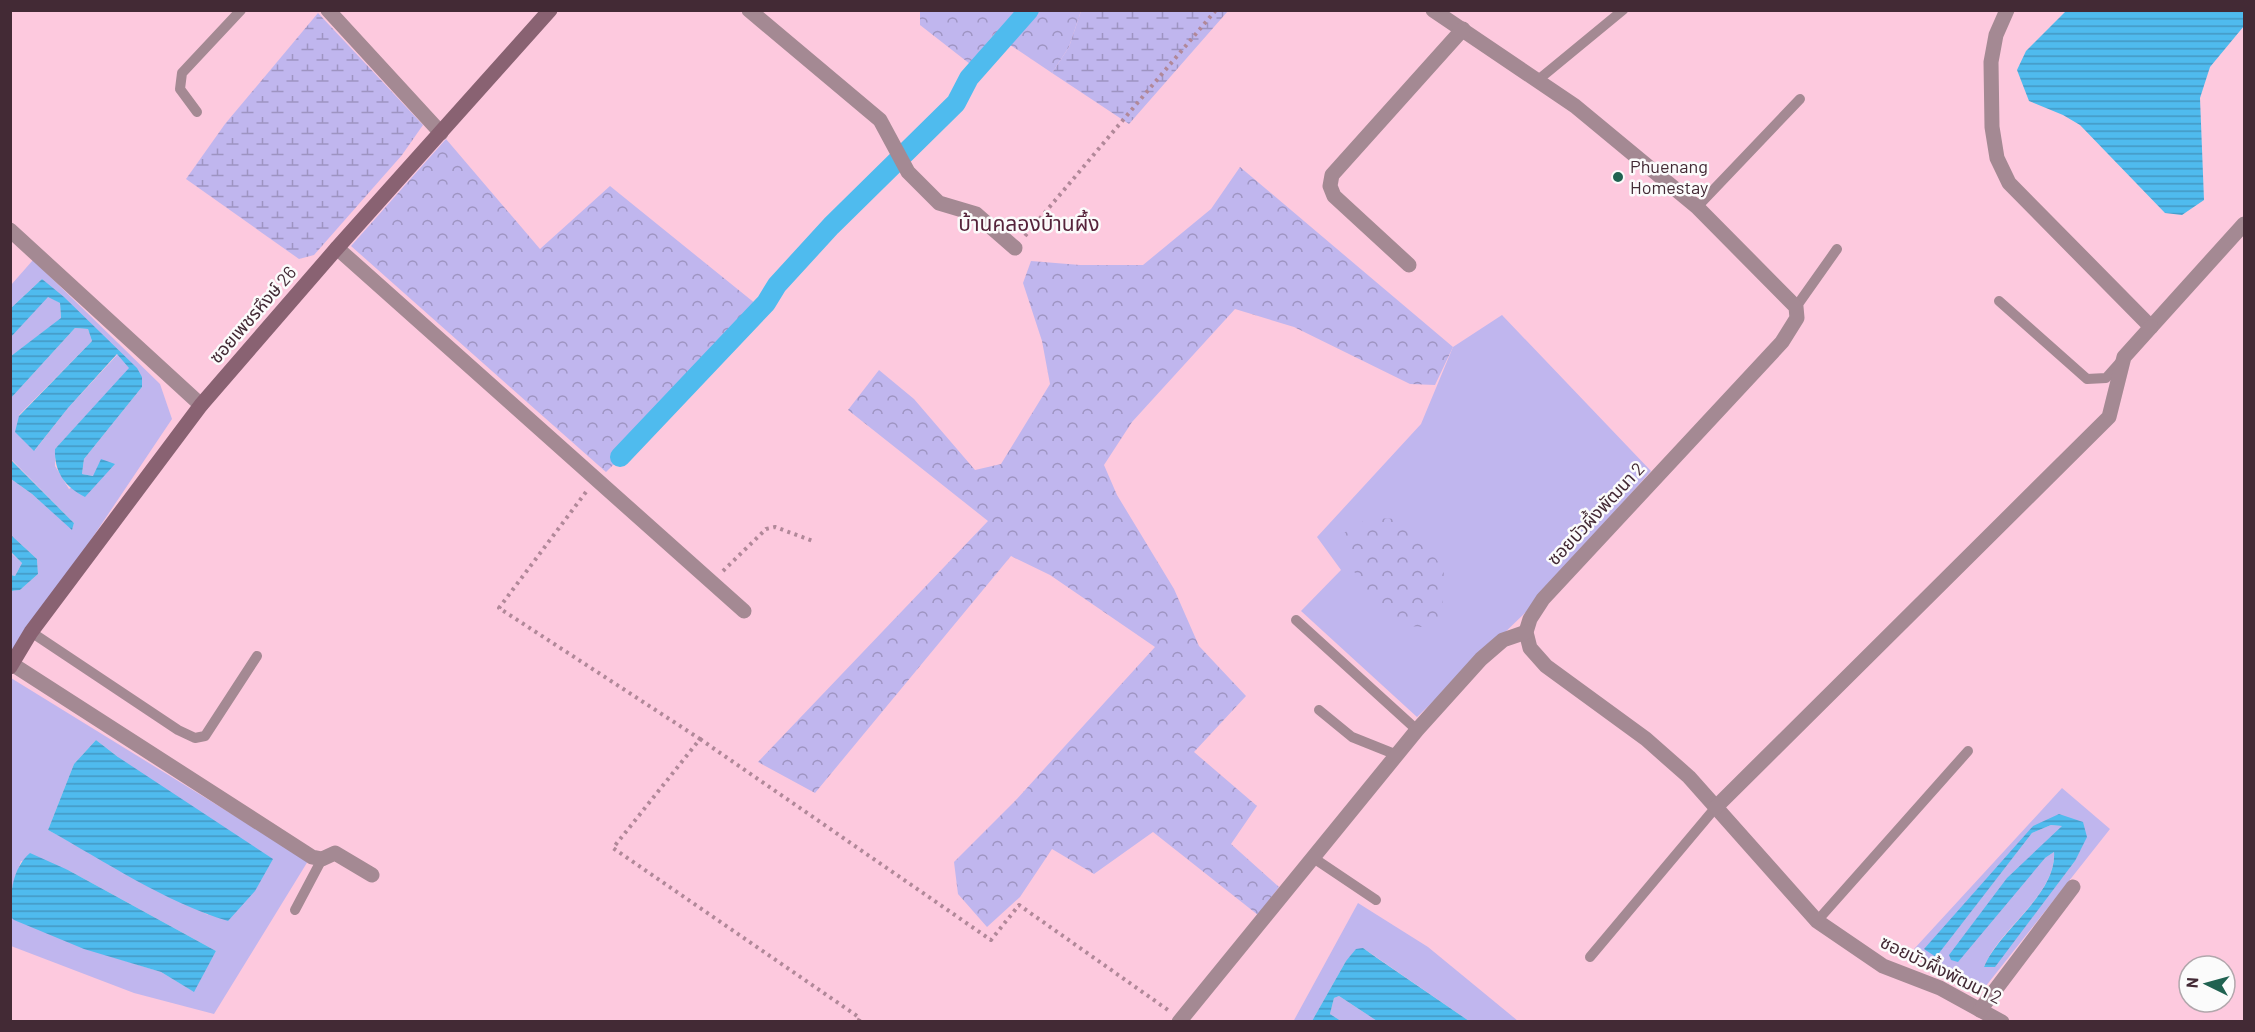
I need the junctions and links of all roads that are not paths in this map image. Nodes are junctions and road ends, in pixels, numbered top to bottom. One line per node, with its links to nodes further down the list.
1 (241, 10): 11 (lane)
2 (328, 10): 12 (street)
3 (550, 10): 12 (street, ซอยเพชรหึงษ์ 26)
4 (749, 10): 17 (street)
5 (1433, 10): 8 (street)
6 (1623, 10): 9 (lane)
7 (2007, 10): 22 (street)
8 (1463, 29): 9 (street); 19 (street)
9 (1538, 80): 13 (street)
10 (1800, 99): 13 (lane)
11 (197, 112)
12 (441, 133): 16 (street, ซอยเพชรหึงษ์ 26)
13 (1696, 207): 21 (street)
14 (2244, 224): 22 (street)
15 (10, 230): 24 (street)
16 (337, 248): 24 (street, ซอยเพชรหึงษ์ 26); 25 (street)
17 (1015, 248)
18 (1837, 249): 21 (lane)
19 (1410, 265)
20 (1999, 301): 23 (lane)
21 (1796, 307): 28 (street, ซอยบัวผึ้งพัฒนา 2)
22 (2151, 327): 23 (street)
23 (2124, 357): 35 (street)
24 (201, 405): 27 (street, ซอยเพชรหึงษ์ 26)
25 (744, 611)
26 (1296, 620): 32 (lane)
27 (31, 632): 29 (lane); 30 (street, ซอยเพชรหึงษ์ 26)
28 (1526, 632): 32 (street); 35 (street, ซอยบัวผึ้งพัฒนา 2)
29 (257, 656)
30 (11, 665): 37 (street)
31 (1319, 710): 34 (lane)
32 (1417, 730): 34 (street)
33 (1968, 751): 42 (lane)
34 (1397, 754): 36 (street)
35 (1716, 807): 42 (street, ซอยบัวผึ้งพัฒนา 2); 43 (lane)
36 (1312, 857): 40 (lane); 45 (street)
37 (322, 859): 38 (street); 41 (lane)
38 (372, 875)
39 (2073, 886): 44 (street)
40 (1376, 900)
41 (295, 910)
42 (1817, 921): 44 (street, ซอยบัวผึ้งพัฒนา 2)
43 (1590, 957)
44 (1980, 1010): 46 (street, ซอยบัวผึ้งพัฒนา 2)
45 (1180, 1020)
46 (2002, 1022)

